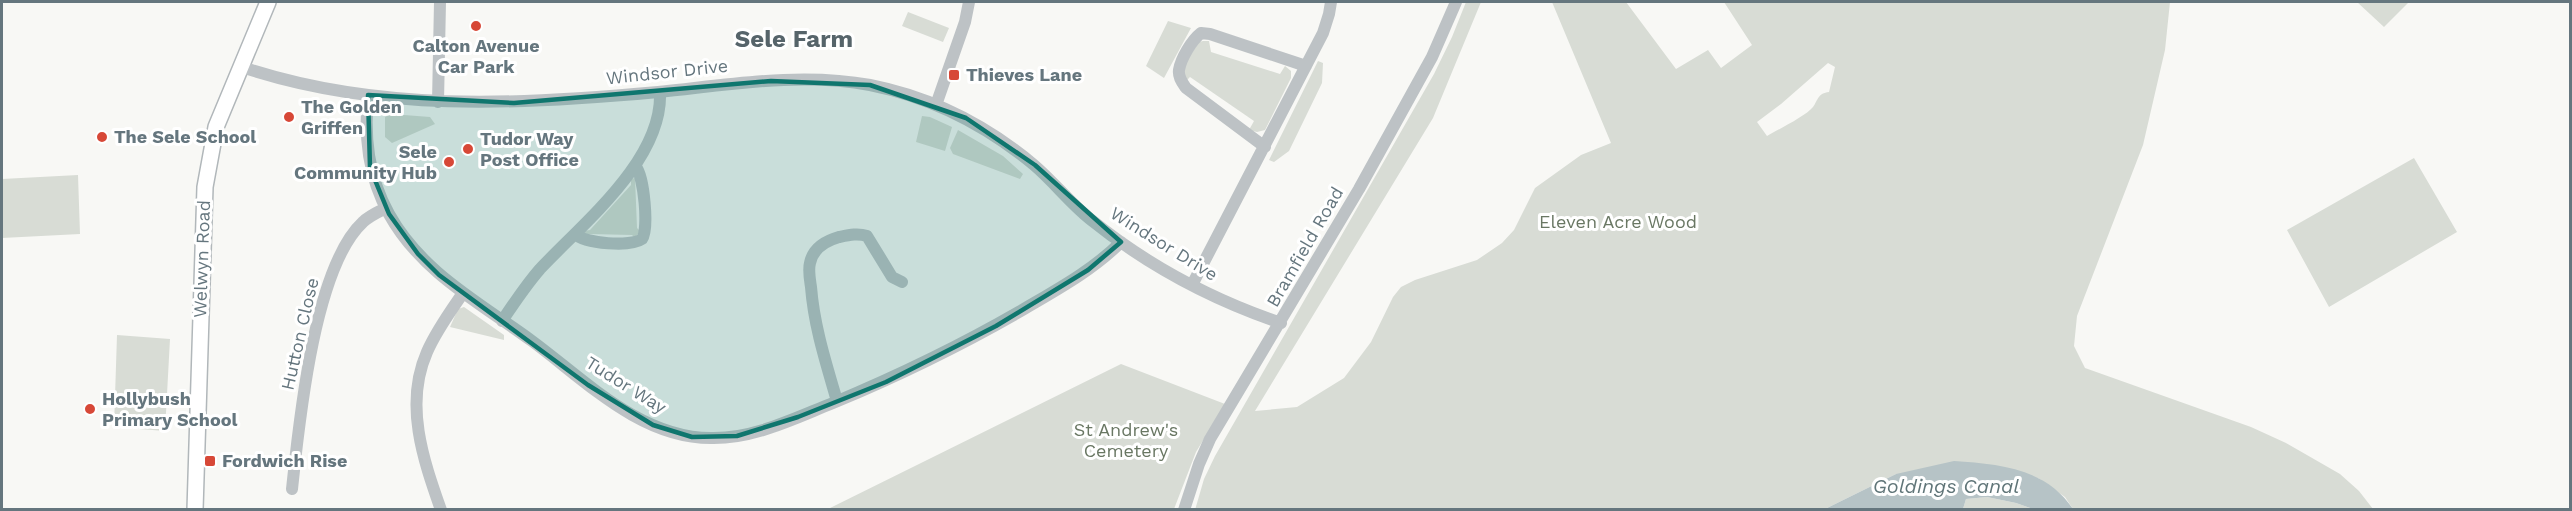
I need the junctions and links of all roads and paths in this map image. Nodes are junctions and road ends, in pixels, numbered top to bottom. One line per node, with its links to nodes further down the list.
1 (256, 2): 7 (main road)
2 (268, 2): 7 (main road, Welwyn Road)
3 (440, 2): 12 (street)
4 (969, 2): 13 (street)
5 (1331, 2): 8 (street)
6 (1456, 2): 23 (street, Bramfield Road)
7 (260, 18): 9 (main road, Welwyn Road)
8 (1306, 66): 14 (street); 14 (street)
9 (242, 67): 11 (street, Windsor Drive); 26 (main road, Welwyn Road)
10 (660, 92): 12 (street, Windsor Drive); 13 (street, Windsor Drive); 15 (street)
11 (368, 95): 12 (street, Windsor Drive); 16 (street, Tudor Way)
12 (438, 102)
13 (936, 105): 18 (street, Windsor Drive)
14 (1265, 147): 20 (street)
15 (636, 167): 17 (street); 17 (street)
16 (386, 208): 21 (street, Tudor Way); 25 (street, Hutton Close)
17 (575, 234): 22 (street)
18 (1121, 242): 20 (street, Windsor Drive); 24 (street, Tudor Way)
19 (902, 282): 24 (street)
20 (1192, 285): 23 (street, Windsor Drive)
21 (463, 293): 22 (street, Tudor Way); 27 (street)
22 (502, 321): 24 (street, Tudor Way)
23 (1281, 323): 28 (street, Bramfield Road)
24 (837, 401)
25 (292, 489)
26 (195, 510)
27 (441, 510)
28 (1184, 510)

